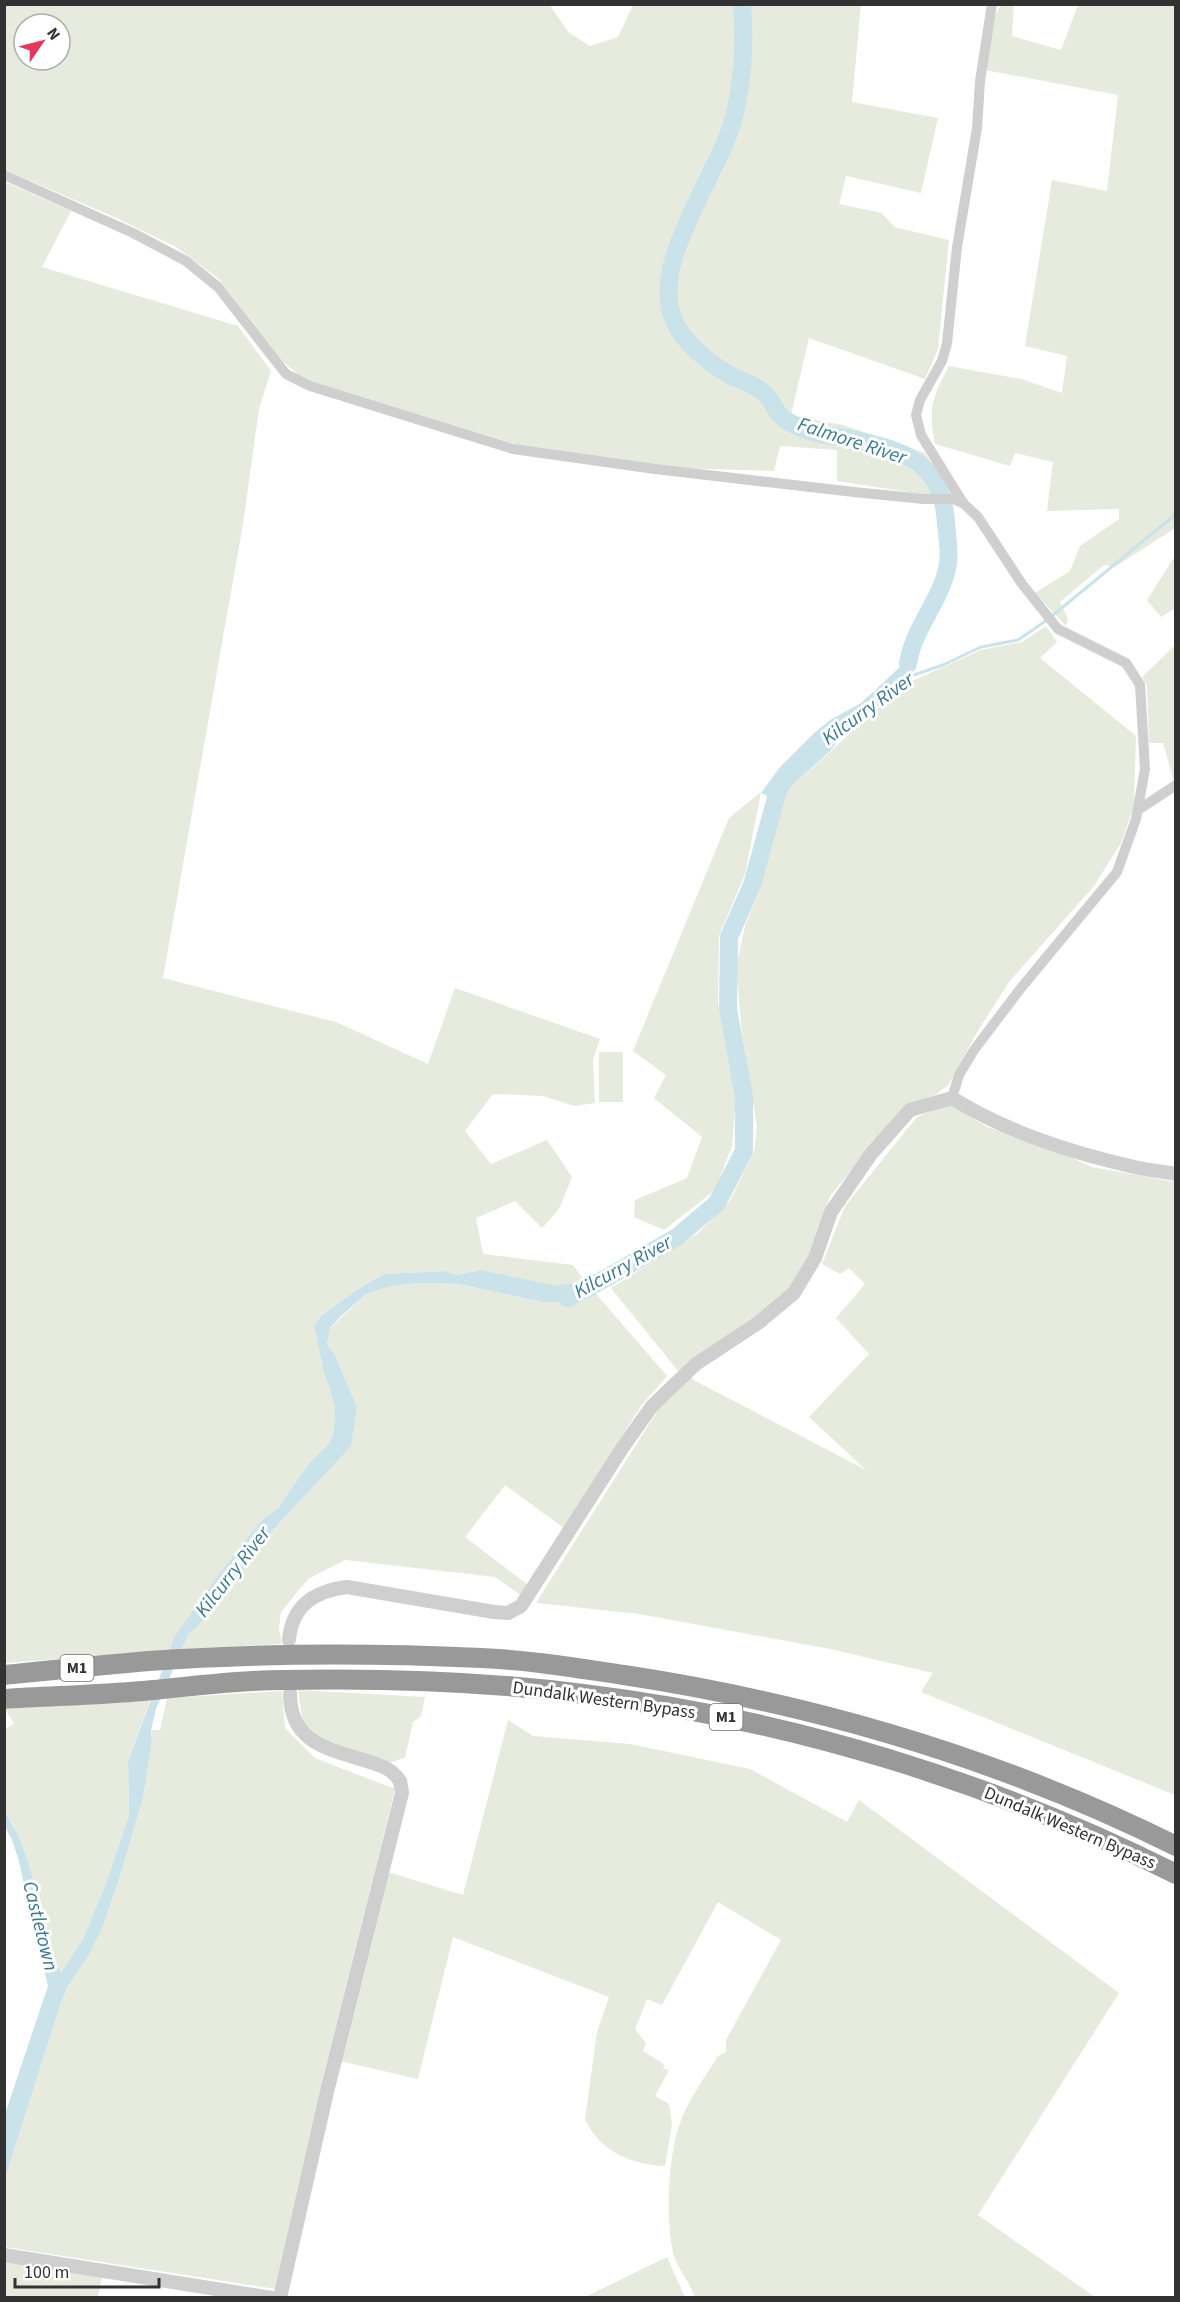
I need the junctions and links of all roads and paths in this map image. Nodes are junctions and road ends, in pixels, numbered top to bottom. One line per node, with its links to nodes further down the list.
1 (992, 4): 3 (street)
2 (4, 175): 3 (street)
3 (958, 501): 5 (street)
4 (1176, 785): 5 (street)
5 (1138, 810): 6 (street)
6 (952, 1098): 7 (street); 8 (street)
7 (1176, 1174)
8 (289, 1640)
9 (4, 1675): 12 (highway, Dundalk Western Bypass / M1)
10 (290, 1693): 16 (street)
11 (4, 1699): 13 (highway, Dundalk Western Bypass / M1)
12 (1176, 1846)
13 (1176, 1874)
14 (8, 2256): 15 (street)
15 (272, 2298)
16 (280, 2298)

